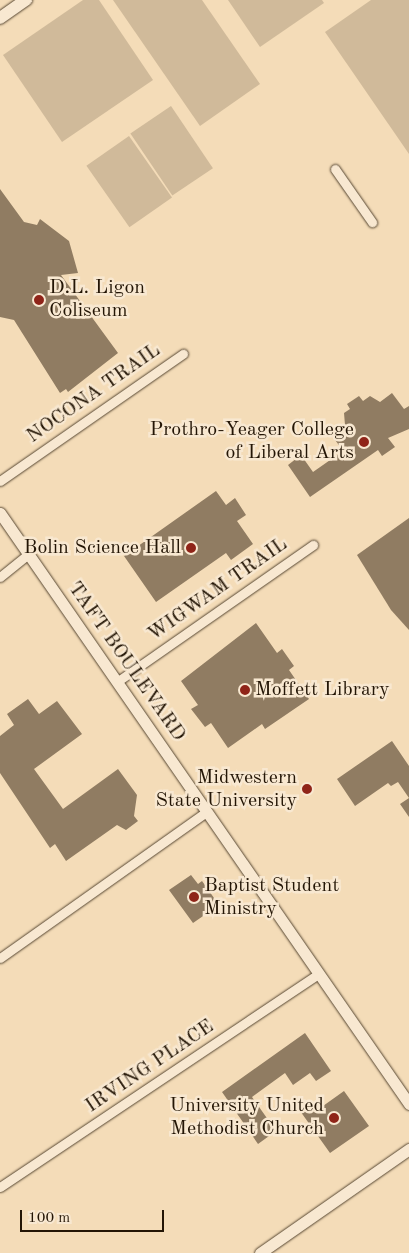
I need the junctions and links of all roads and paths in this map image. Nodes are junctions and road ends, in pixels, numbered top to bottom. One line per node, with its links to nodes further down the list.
1 (26, 0): 2 (main road)
2 (0, 18)
3 (336, 169): 4 (street)
4 (372, 222)
5 (183, 354): 6 (street, NOCONA TRAIL)
6 (0, 481)
7 (0, 513): 9 (street, TAFT BOULEVARD)
8 (313, 546): 11 (street, WIGWAM TRAIL)
9 (28, 554): 10 (street); 11 (street, TAFT BOULEVARD)
10 (0, 578)
11 (118, 681): 12 (street, TAFT BOULEVARD)
12 (206, 812): 13 (street); 14 (street, TAFT BOULEVARD)
13 (0, 958)
14 (318, 974): 15 (street, TAFT BOULEVARD); 17 (street, IRVING PLACE)
15 (409, 1104)
16 (409, 1149): 18 (street)
17 (0, 1187)
18 (274, 1249): 19 (street)
19 (260, 1253)

